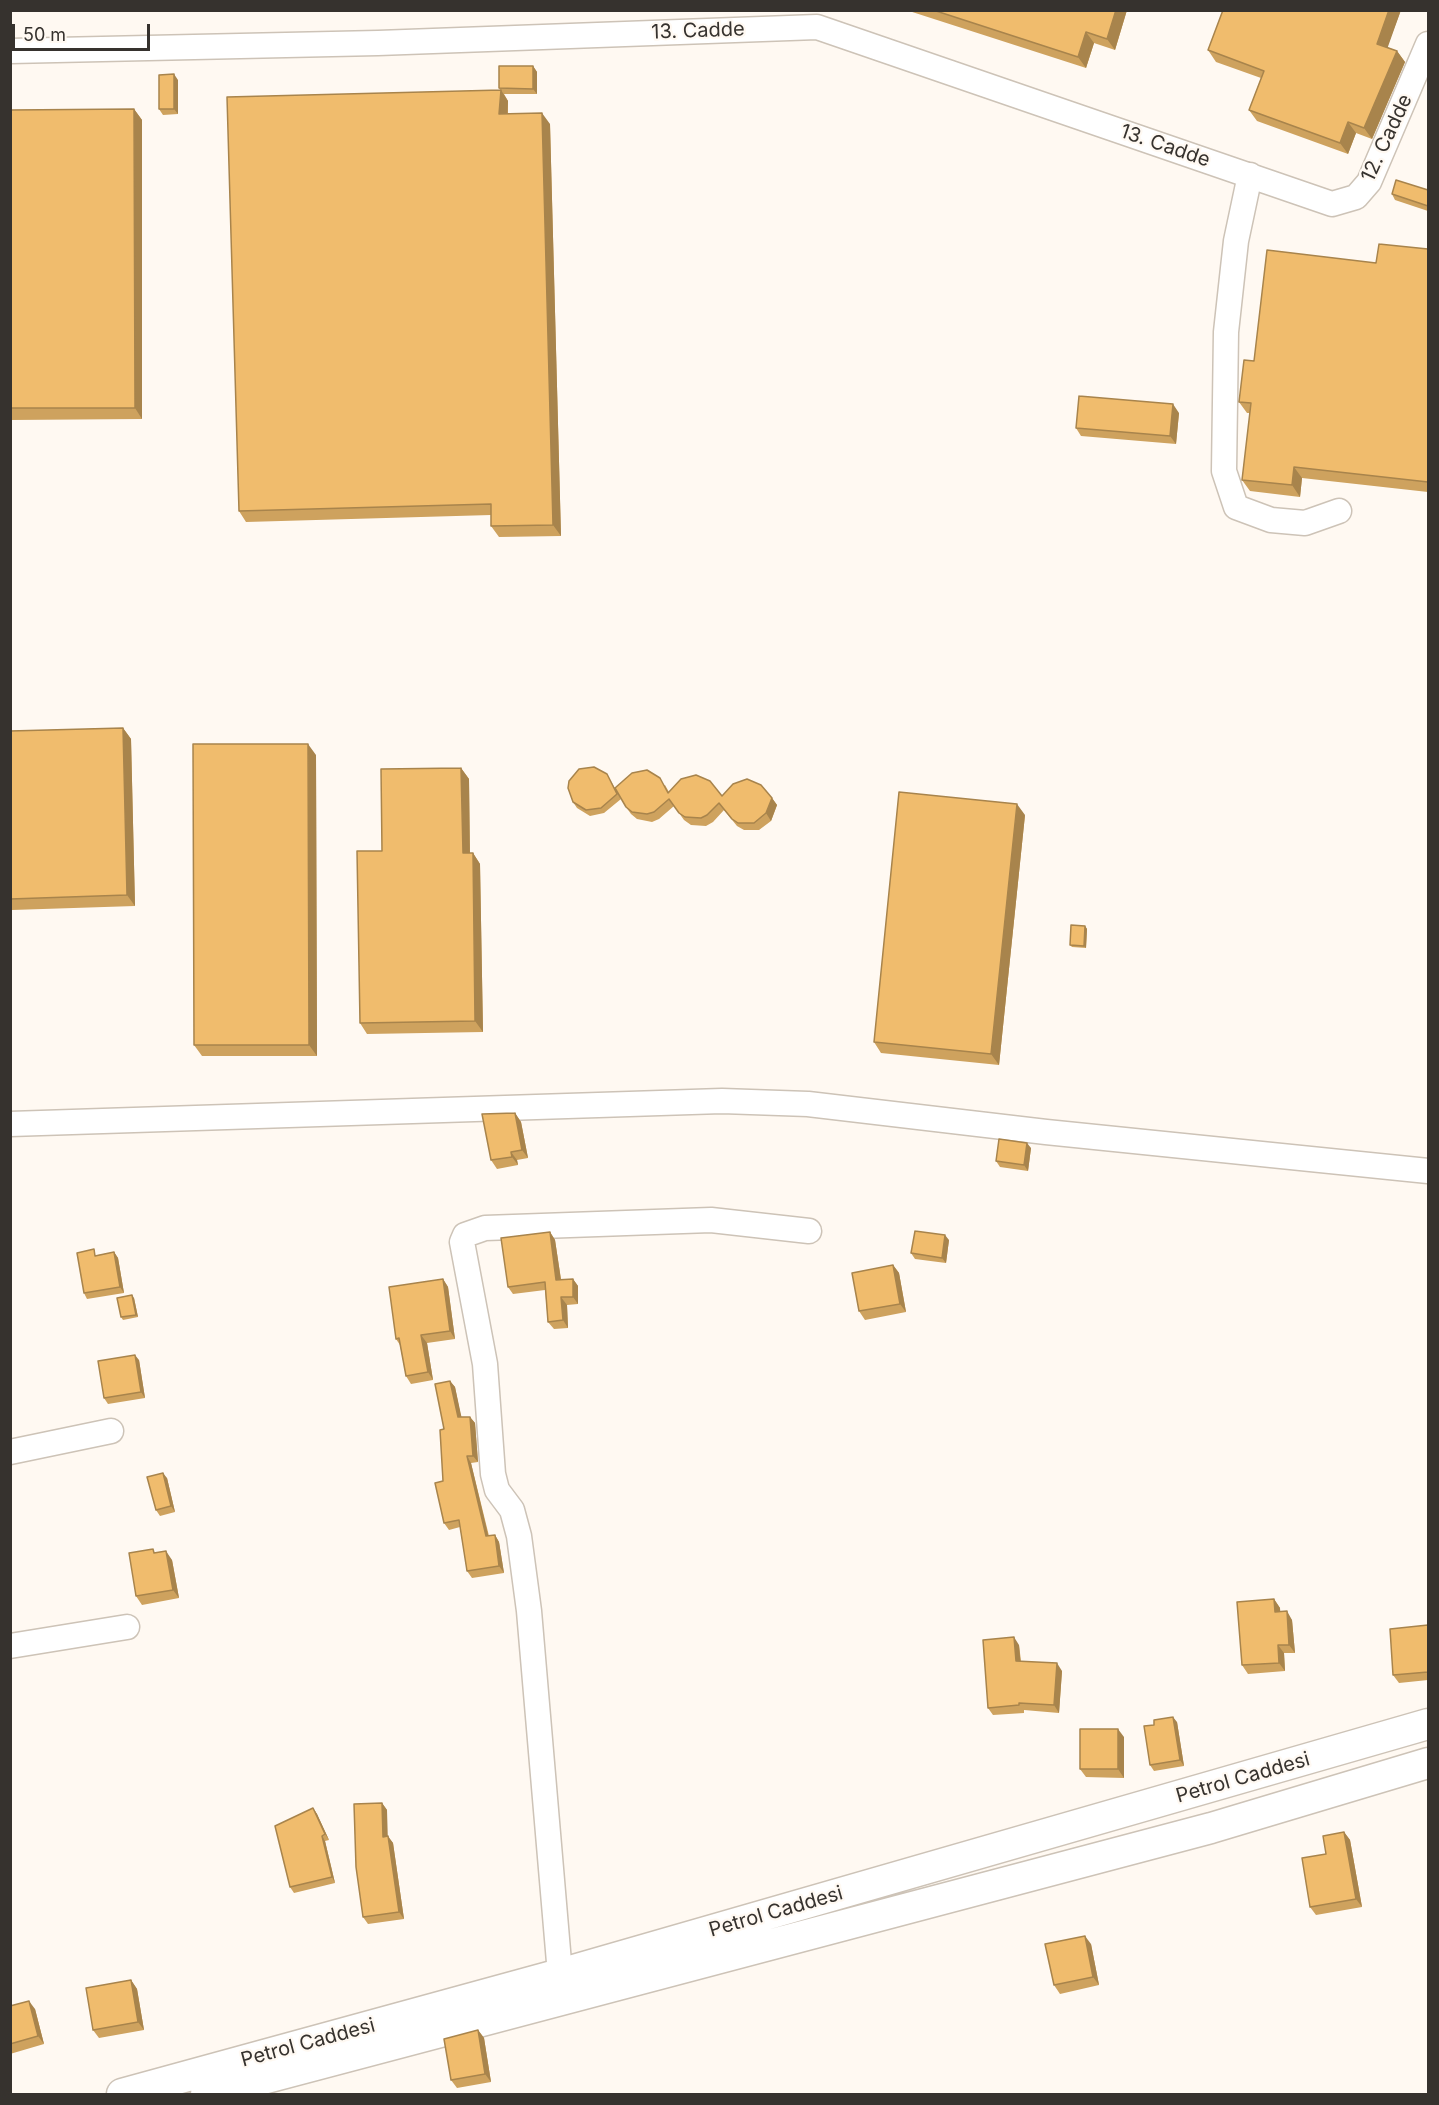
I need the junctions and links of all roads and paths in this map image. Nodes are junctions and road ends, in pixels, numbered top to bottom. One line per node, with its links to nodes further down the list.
1 (820, 19): 3 (street, 13. Cadde); 4 (street, 13. Cadde)
2 (1428, 44): 5 (street, 12. Cadde)
3 (10, 51)
4 (1250, 176): 5 (street, 13. Cadde); 6 (street)
5 (1356, 197)
6 (1339, 511)
7 (10, 1124): 8 (street)
8 (1428, 1171)
9 (809, 1231): 16 (street)
10 (111, 1431): 11 (street)
11 (10, 1452)
12 (127, 1627): 13 (street)
13 (10, 1646)
14 (1428, 1724): 16 (main road, Petrol Caddesi)
15 (1428, 1763): 18 (main road, Petrol Caddesi)
16 (560, 1974): 17 (main road, Petrol Caddesi)
17 (122, 2094)
18 (206, 2094)

